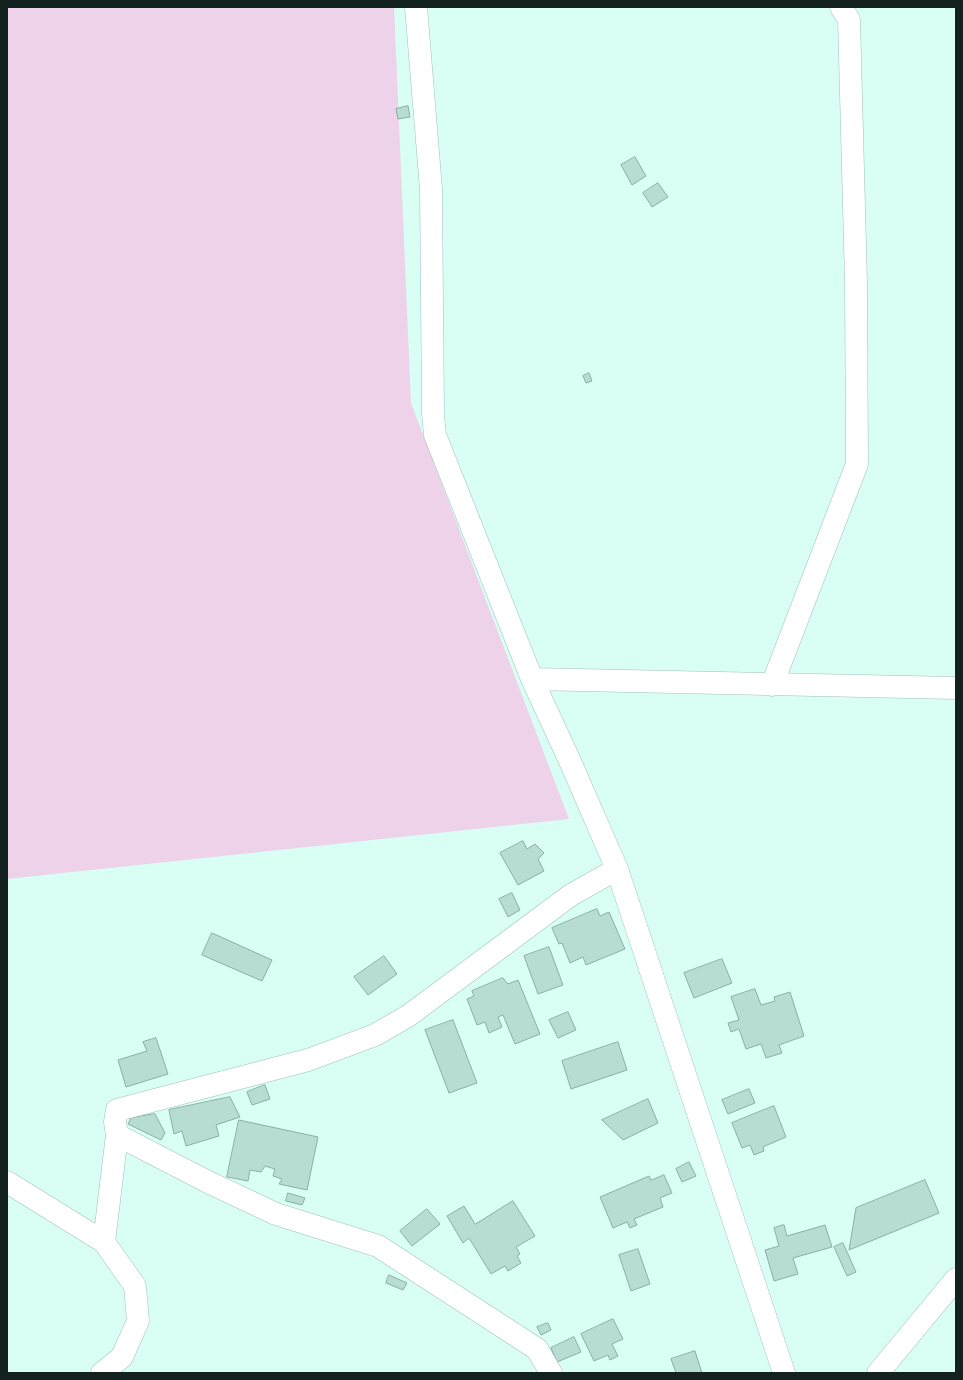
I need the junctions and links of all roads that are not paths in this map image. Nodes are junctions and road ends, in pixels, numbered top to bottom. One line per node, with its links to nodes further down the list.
1 (416, 7): 3 (street)
2 (841, 7): 4 (street)
3 (532, 680): 4 (street); 6 (street)
4 (772, 685): 5 (street)
5 (956, 688)
6 (617, 869): 7 (street); 13 (street)
7 (117, 1135): 9 (street); 12 (street)
8 (7, 1182): 9 (street)
9 (104, 1242): 11 (street)
10 (956, 1279): 14 (street)
11 (102, 1373)
12 (551, 1373)
13 (784, 1373)
14 (878, 1373)

